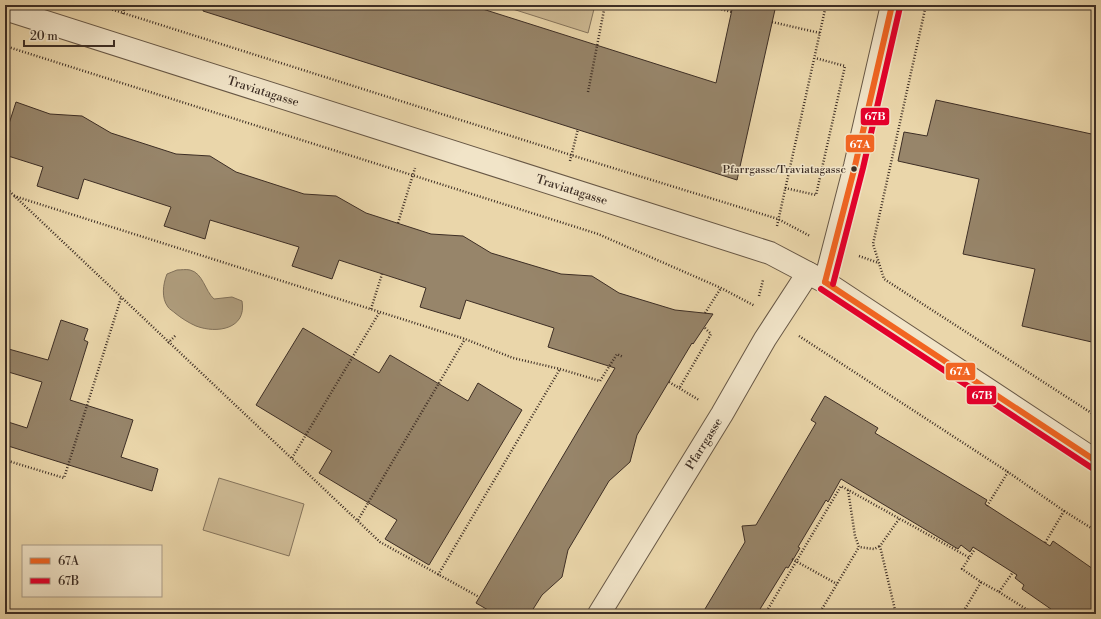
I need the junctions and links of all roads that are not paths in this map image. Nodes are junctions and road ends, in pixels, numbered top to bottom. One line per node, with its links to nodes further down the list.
1 (892, 5): 3 (street, Pfarrgasse)
2 (5, 9): 3 (street, Traviatagasse)
3 (817, 278): 4 (street, Traviatagasse); 5 (street, Pfarrgasse)
4 (1096, 461)
5 (599, 614)

